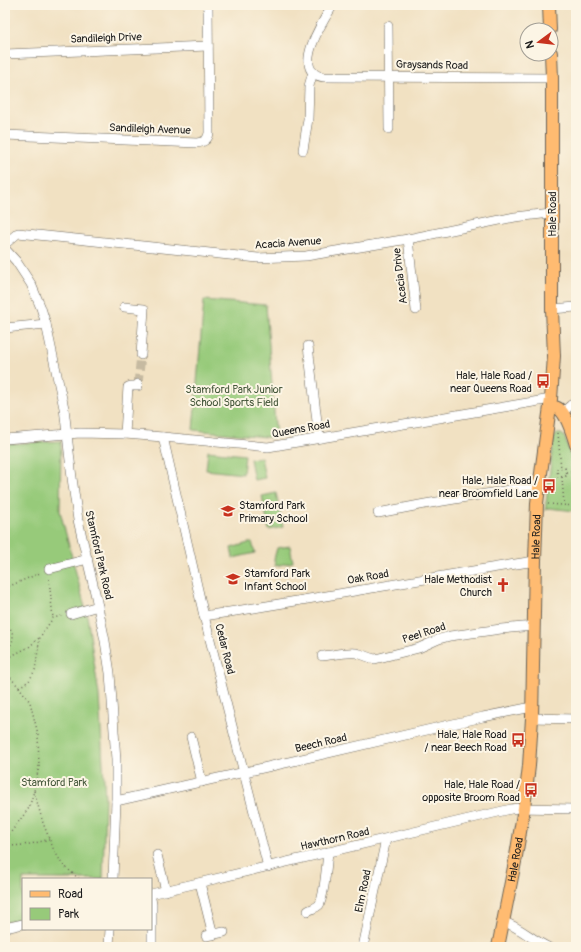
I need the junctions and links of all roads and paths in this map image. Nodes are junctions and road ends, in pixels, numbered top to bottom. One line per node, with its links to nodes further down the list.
1 (208, 5): 6 (street, Sandileigh Avenue)
2 (333, 5): 9 (street)
3 (549, 5): 4 (main road)
4 (550, 22)
5 (388, 26): 10 (street)
6 (208, 46): 7 (street, Sandileigh Drive); 13 (street, Sandileigh Avenue)
7 (5, 54)
8 (551, 62): 11 (main road, Hale Road)
9 (313, 72): 10 (street, Graysands Road); 14 (street)
10 (389, 76): 11 (street, Graysands Road); 12 (street)
11 (552, 78): 15 (main road, Hale Road)
12 (389, 128)
13 (5, 135)
14 (303, 150)
15 (551, 213): 16 (street, Acacia Avenue); 21 (main road, Hale Road)
16 (408, 239): 17 (street, Acacia Avenue); 22 (street, Acacia Drive)
17 (5, 244)
18 (5, 249): 23 (street, Stamford Park Road)
19 (124, 307): 26 (street)
20 (576, 307): 21 (street)
21 (552, 309): 28 (main road, Hale Road)
22 (416, 310)
23 (46, 324): 24 (street); 32 (street, Stamford Park Road)
24 (5, 328)
25 (308, 346): 35 (street)
26 (141, 355)
27 (138, 384): 33 (street)
28 (550, 403): 30 (main road); 35 (street, Queens Road); 42 (main road, Hale Road)
29 (576, 403): 30 (street)
30 (562, 413): 37 (main road)
31 (558, 431): 38 (path)
32 (67, 434): 33 (street, Queens Road); 36 (street, Queens Road); 47 (street, Stamford Park Road)
33 (125, 434): 34 (street, Queens Road)
34 (163, 436): 35 (street, Queens Road); 53 (street, Cedar Road)
35 (319, 438)
36 (5, 439)
37 (576, 444)
38 (561, 469): 40 (path); 41 (path)
39 (576, 471): 40 (path)
40 (566, 472): 41 (path)
41 (562, 477): 44 (path)
42 (539, 485): 43 (main road, Hale Road); 46 (street)
43 (538, 503): 44 (path); 48 (main road, Hale Road)
44 (564, 505): 45 (path)
45 (576, 506)
46 (378, 513)
47 (88, 559): 49 (street); 51 (street, Stamford Park Road)
48 (535, 561): 53 (street, Oak Road); 56 (main road, Hale Road)
49 (49, 569): 50 (path); 54 (path)
50 (5, 588)
51 (98, 606): 52 (street); 69 (street, Stamford Park Road)
52 (71, 614): 54 (path)
53 (204, 616): 66 (street, Cedar Road)
54 (53, 618): 57 (path)
55 (5, 623): 58 (path)
56 (534, 626): 59 (street, Peel Road); 63 (main road, Hale Road)
57 (40, 637): 60 (path); 62 (path)
58 (5, 650)
59 (322, 656)
60 (5, 660)
61 (5, 672): 62 (path)
62 (19, 687): 68 (path)
63 (532, 713): 64 (street, Beech Road); 66 (street, Beech Road); 70 (main road, Hale Road)
64 (576, 719)
65 (191, 737): 67 (street)
66 (245, 772): 67 (street, Beech Road); 78 (street, Cedar Road)
67 (202, 782): 69 (street, Beech Road)
68 (34, 791): 72 (path); 74 (path)
69 (116, 801): 80 (street, Stamford Park Road)
70 (524, 808): 71 (street, Hawthorn Road); 73 (street, Hawthorn Road); 86 (main road, Hale Road)
71 (576, 809)
72 (49, 839): 75 (path); 79 (path)
73 (386, 839): 76 (street, Hawthorn Road); 96 (street, Elm Road)
74 (5, 840)
75 (5, 846)
76 (328, 852): 78 (street, Hawthorn Road); 85 (street)
77 (157, 855): 82 (street)
78 (268, 867): 81 (street, Hawthorn Road)
79 (78, 878)
80 (113, 878)
81 (200, 883): 82 (street, Hawthorn Road); 92 (street)
82 (166, 891): 83 (street, Hawthorn Road)
83 (152, 894)
84 (152, 904): 91 (street)
85 (308, 910)
86 (504, 922): 93 (street); 97 (main road, Hale Road)
87 (22, 924): 88 (street)
88 (5, 928)
89 (110, 930): 94 (street)
90 (152, 930): 95 (street)
91 (152, 930)
92 (224, 932)
93 (545, 946)
94 (109, 947)
95 (152, 947)
96 (363, 947)
97 (498, 947)

